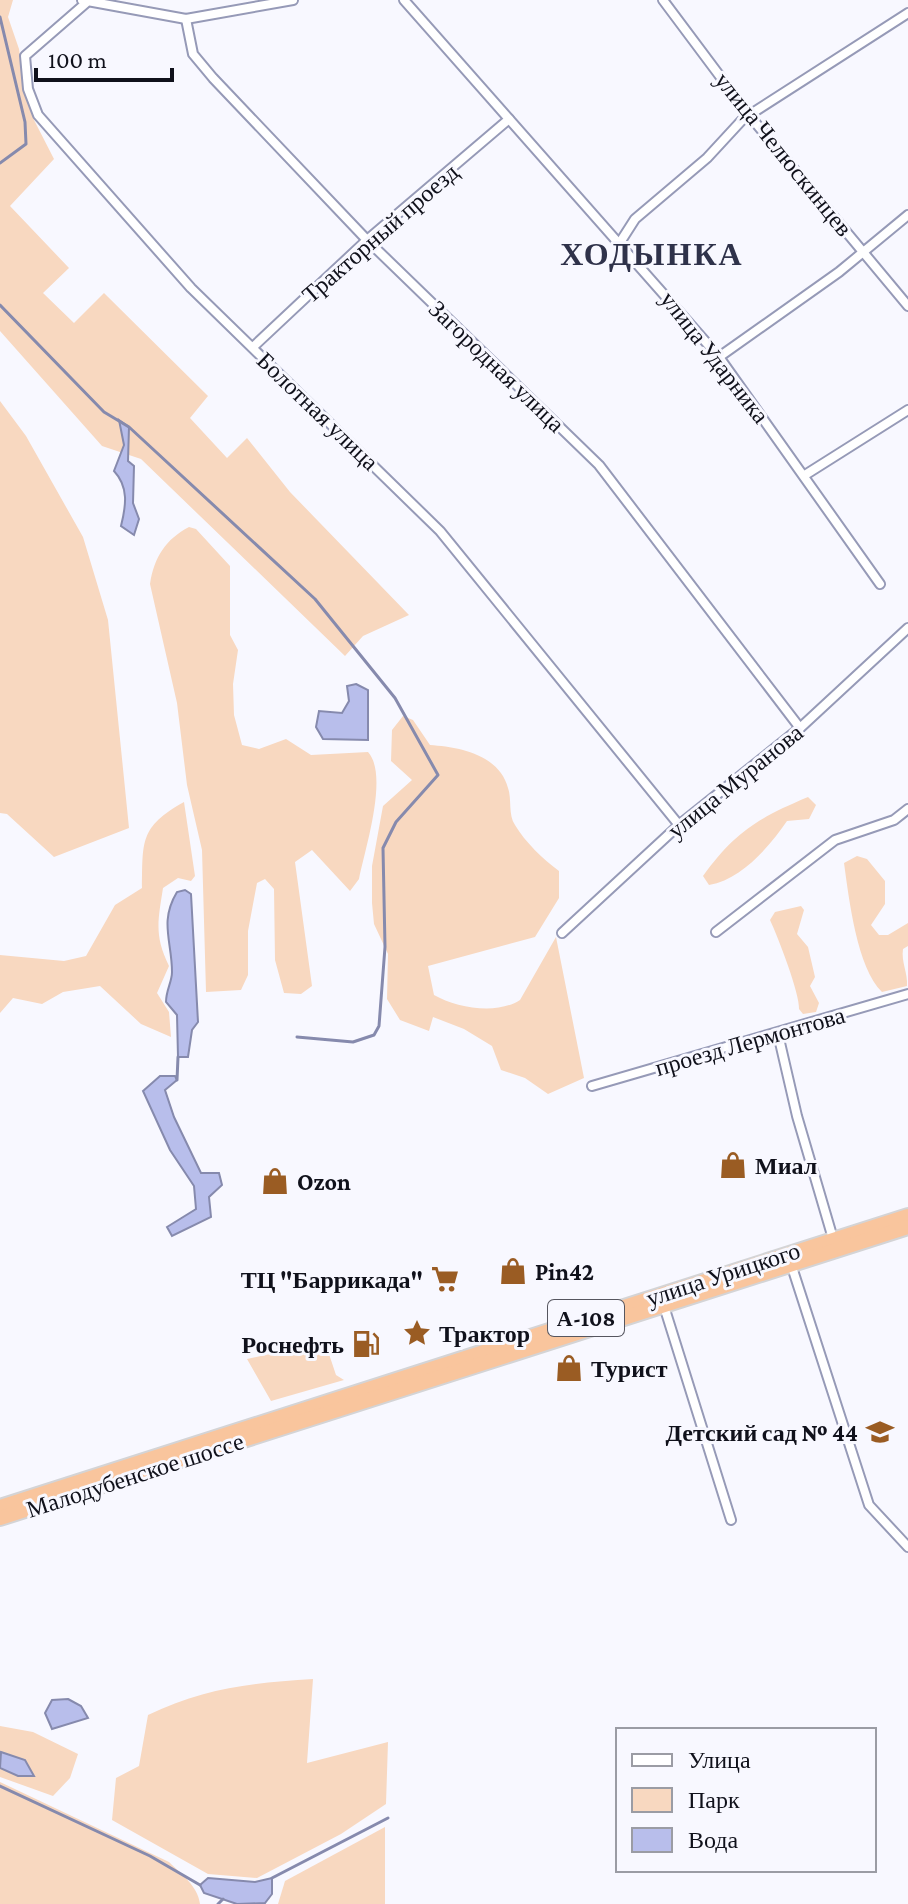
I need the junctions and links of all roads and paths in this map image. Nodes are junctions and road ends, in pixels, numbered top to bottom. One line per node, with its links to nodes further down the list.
1 (293, 0): 6 (street)
2 (404, 0): 8 (street, улица Ударника)
3 (663, 0): 7 (street, улица Челюскинцев)
4 (84, 1): 6 (street); 14 (street, Болотная улица)
5 (908, 13): 7 (street)
6 (186, 19): 10 (street, Загородная улица)
7 (749, 115): 11 (street); 12 (street, улица Челюскинцев)
8 (509, 119): 10 (street, Тракторный проезд); 11 (street, улица Ударника)
9 (908, 215): 12 (street)
10 (367, 240): 14 (street, Тракторный проезд); 20 (street, Загородная улица)
11 (619, 244): 15 (street, улица Ударника)
12 (863, 251): 13 (street, улица Челюскинцев); 15 (street)
13 (908, 306)
14 (253, 347): 22 (street, Болотная улица)
15 (719, 357): 17 (street, улица Ударника)
16 (908, 410): 17 (street)
17 (805, 475): 18 (street, улица Ударника)
18 (880, 584)
19 (908, 628): 20 (street, улица Муранова)
20 (800, 728): 22 (street, улица Муранова)
21 (908, 809): 23 (street)
22 (679, 825): 24 (street, улица Муранова)
23 (716, 932)
24 (562, 933)
25 (908, 994): 26 (street, проезд Лермонтова)
26 (778, 1034): 27 (street, проезд Лермонтова); 30 (street)
27 (592, 1086)
28 (908, 1216): 30 (highway, улица Урицкого / А-108)
29 (908, 1227): 30 (highway, улица Урицкого / А-108)
30 (835, 1244): 31 (highway, улица Урицкого / А-108); 32 (highway, улица Урицкого / А-108)
31 (791, 1264): 32 (highway, улица Урицкого / А-108); 37 (street)
32 (662, 1299): 33 (highway, улица Урицкого / А-108); 36 (street)
33 (267, 1426): 34 (highway, Малодубенское шоссе / А-108); 35 (highway, Малодубенское шоссе / А-108)
34 (0, 1507)
35 (0, 1518)
36 (731, 1520)
37 (908, 1547)

